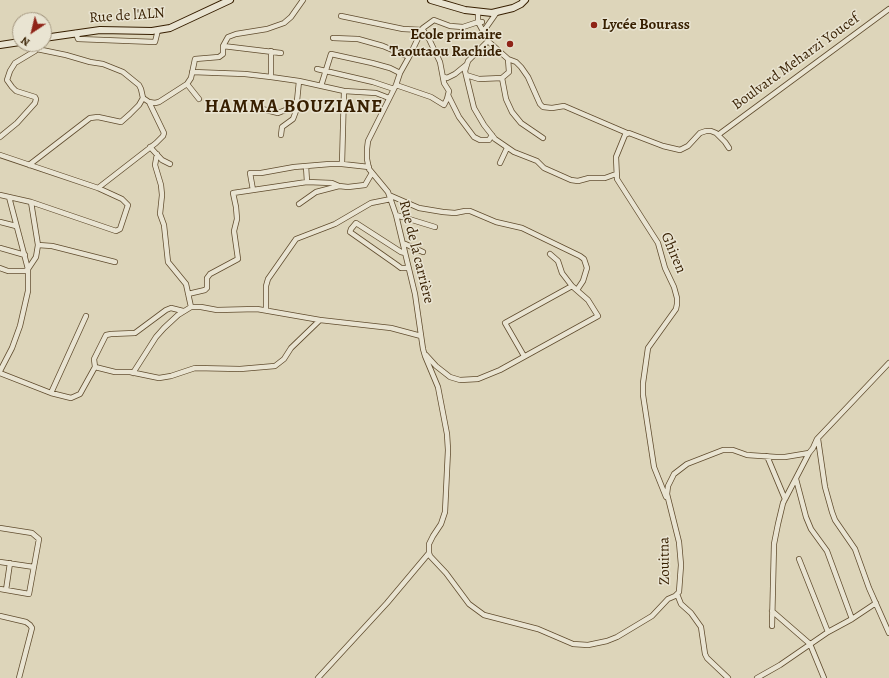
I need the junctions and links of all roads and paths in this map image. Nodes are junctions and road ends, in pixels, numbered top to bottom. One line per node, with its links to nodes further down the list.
1 (230, 0): 11 (main road, Rue de l'ALN)
2 (304, 0): 20 (street)
3 (431, 0): 6 (main road)
4 (525, 0): 8 (main road)
5 (889, 9): 51 (street, Boulvard Meharzi Youcef)
6 (478, 12): 7 (main road); 10 (street)
7 (487, 12): 8 (main road); 10 (street)
8 (497, 12): 13 (street)
9 (341, 16): 12 (street)
10 (480, 23): 12 (street); 13 (street)
11 (158, 30): 14 (main road, Rue de l'ALN); 14 (street)
12 (423, 30): 25 (street, Rue de la carrière); 34 (street)
13 (483, 32): 17 (street)
14 (76, 33): 15 (main road, Rue de l'ALN)
15 (52, 37)
16 (333, 38): 25 (street)
17 (488, 41): 26 (street); 27 (street)
18 (12, 43): 19 (main road)
19 (0, 45)
20 (223, 46): 23 (street); 30 (street)
21 (52, 51): 42 (street)
22 (33, 52): 52 (street)
23 (271, 52): 24 (street); 33 (street)
24 (281, 53)
25 (409, 57): 31 (street, Rue de la carrière)
26 (508, 59): 35 (street); 48 (street)
27 (466, 65): 32 (street); 34 (street)
28 (317, 69): 29 (street)
29 (325, 70): 31 (street); 38 (street); 39 (street)
30 (192, 72): 33 (street); 37 (street)
31 (400, 73): 39 (street, Rue de la carrière)
32 (466, 75): 35 (street); 50 (street)
33 (271, 77): 36 (street)
34 (444, 77): 41 (street)
35 (502, 78): 53 (street)
36 (299, 81): 38 (street); 47 (street)
37 (187, 84): 44 (street); 45 (street)
38 (321, 86): 40 (street)
39 (395, 87): 41 (street); 43 (street, Rue de la carrière)
40 (344, 91): 43 (street); 61 (street)
41 (448, 95): 50 (street)
42 (143, 98): 45 (street); 62 (street)
43 (389, 98): 64 (street, Rue de la carrière)
44 (199, 99)
45 (149, 102): 54 (street)
46 (258, 108): 47 (street)
47 (296, 111): 49 (street)
48 (627, 133): 51 (street); 66 (street)
49 (281, 135)
50 (492, 135): 55 (street)
51 (718, 135): 56 (street)
52 (0, 137)
53 (543, 138)
54 (150, 147): 57 (street); 69 (street)
55 (507, 148): 59 (street); 66 (street)
56 (729, 148)
57 (157, 154): 60 (street); 93 (street)
58 (0, 155): 62 (street)
59 (500, 163)
60 (170, 164)
61 (342, 164): 63 (street); 64 (street)
62 (29, 165): 69 (street)
63 (306, 166): 67 (street); 70 (street)
64 (369, 167): 65 (street, Rue de la carrière)
65 (372, 173): 68 (street); 73 (street, Rue de la carrière)
66 (616, 174): 112 (street, Ghiren)
67 (307, 182): 68 (street); 70 (street)
68 (339, 186): 75 (street)
69 (98, 188): 74 (street)
70 (253, 190): 93 (street)
71 (0, 195): 72 (street)
72 (8, 197): 74 (street); 78 (street)
73 (390, 197): 76 (street, Rue de la carrière); 92 (street); 95 (street)
74 (31, 202): 81 (street)
75 (299, 204)
76 (396, 215): 79 (street); 80 (street, Rue de la carrière)
77 (0, 222): 78 (street)
78 (16, 226): 86 (street)
79 (435, 227)
80 (403, 243): 83 (street); 84 (street, Rue de la carrière)
81 (38, 245): 87 (street); 89 (street)
82 (0, 248): 86 (street)
83 (423, 252)
84 (405, 253): 88 (street, Rue de la carrière); 88 (street)
85 (550, 254): 91 (street)
86 (25, 255): 89 (street)
87 (114, 262)
88 (408, 268): 99 (street, Rue de la carrière)
89 (28, 269): 90 (street); 104 (street)
90 (1, 270)
91 (572, 286): 92 (street); 101 (street)
92 (577, 290): 101 (street)
93 (188, 294): 94 (street)
94 (191, 308): 95 (street); 96 (street)
95 (266, 310): 98 (street)
96 (183, 311): 103 (street); 105 (street)
97 (86, 316): 106 (street)
98 (320, 320): 99 (street); 105 (street)
99 (421, 336): 100 (street, Rue de la carrière)
100 (423, 348): 101 (street); 114 (street, Rue de la carrière)
101 (524, 356)
102 (889, 363): 107 (street)
103 (95, 367): 105 (street); 106 (street)
104 (0, 372): 106 (street)
105 (133, 373)
106 (51, 393)
107 (817, 438): 108 (street); 122 (street)
108 (809, 453): 109 (street, Zouitna); 110 (street)
109 (767, 456): 111 (street); 112 (street, Zouitna)
110 (796, 479): 111 (street); 125 (street)
111 (785, 499): 123 (street)
112 (668, 500): 121 (street, Zouitna)
113 (0, 528): 118 (street)
114 (429, 553): 121 (street, Zouitna); 131 (street)
115 (799, 559): 127 (street)
116 (0, 562): 117 (street)
117 (10, 563): 118 (street); 120 (street)
118 (34, 567): 120 (street)
119 (0, 589): 120 (street)
120 (6, 590)
121 (677, 594): 132 (street)
122 (876, 603): 125 (street); 128 (street)
123 (772, 611): 126 (street); 129 (street)
124 (0, 616): 130 (street)
125 (852, 619): 127 (street)
126 (772, 626)
127 (828, 632): 129 (street)
128 (889, 633)
129 (810, 644): 133 (street); 134 (street)
130 (19, 678)
131 (318, 678)
132 (728, 678)
133 (757, 678)
134 (824, 678)

